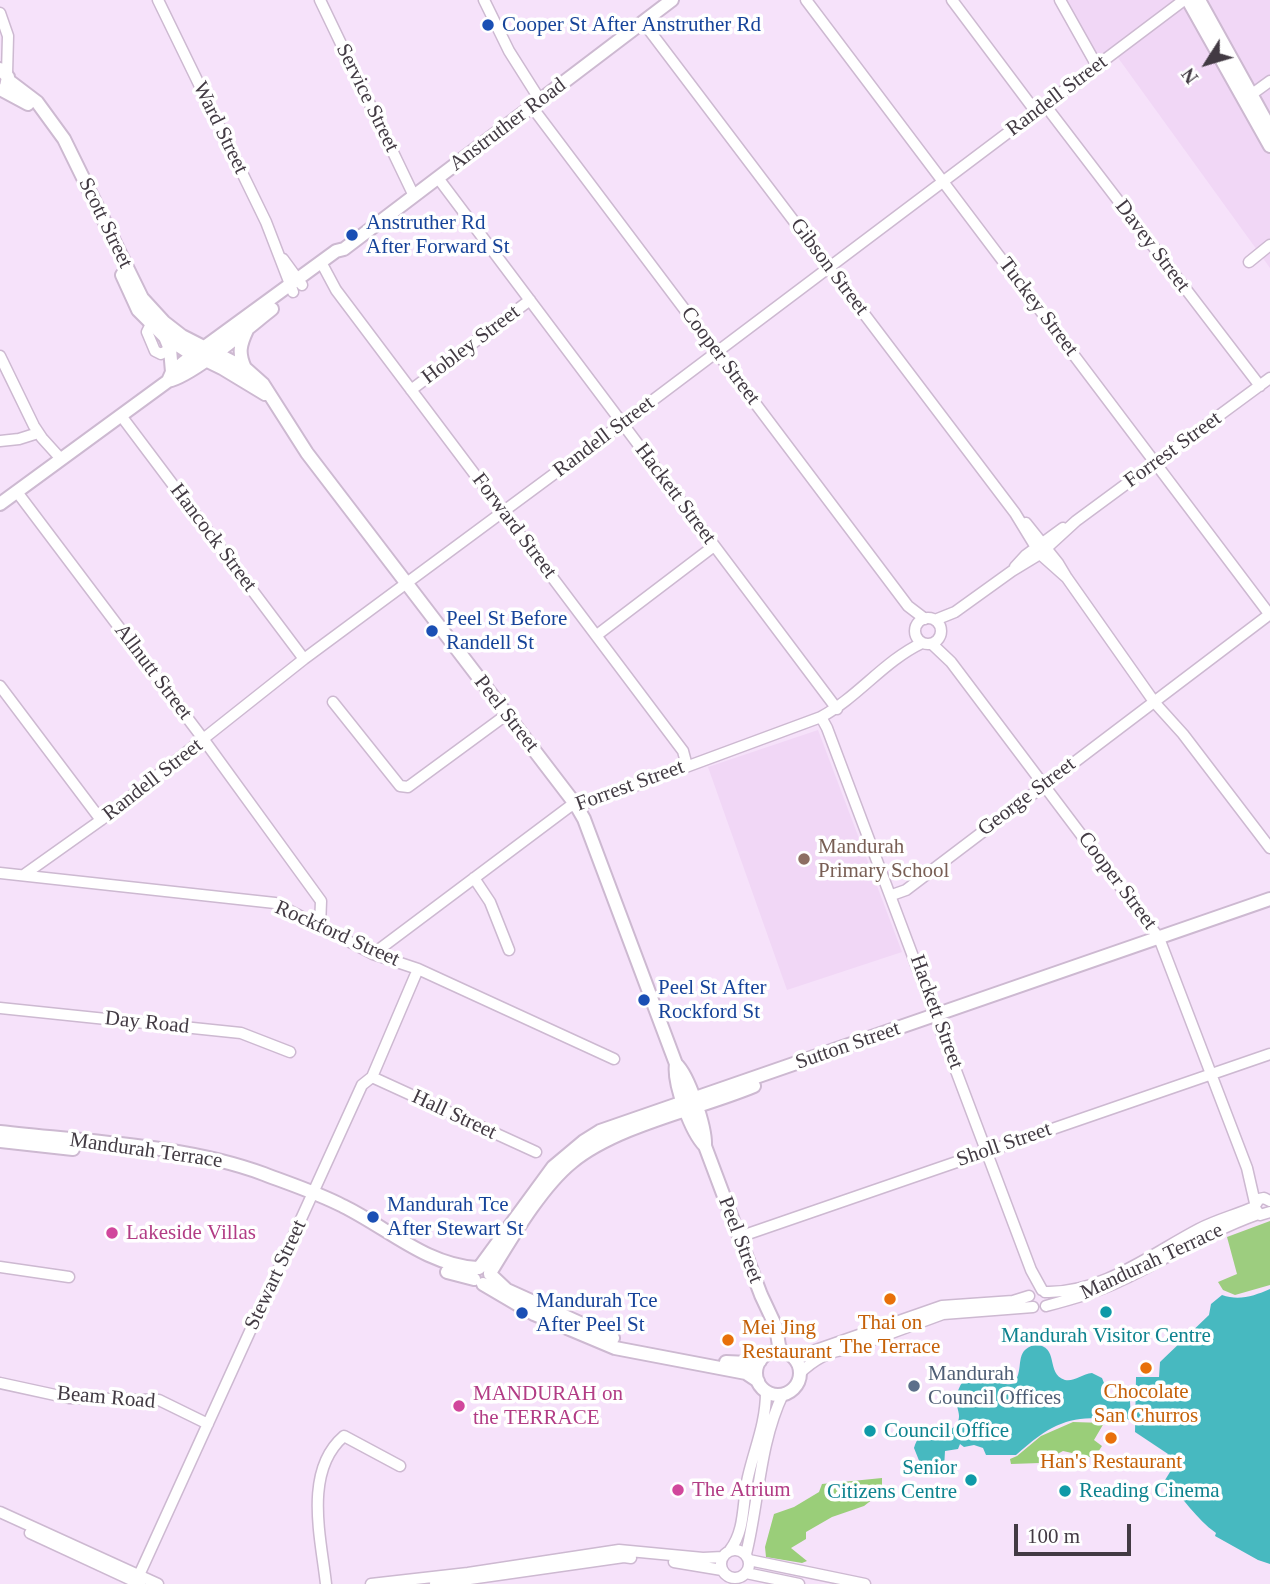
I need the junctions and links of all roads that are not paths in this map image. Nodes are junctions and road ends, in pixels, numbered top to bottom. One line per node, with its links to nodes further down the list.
1 (158, 0): 29 (street, Ward Street)
2 (320, 0): 24 (street, Service Street)
3 (484, 0): 18 (street, Cooper Street)
4 (806, 0): 23 (street, Tuckey Street)
5 (952, 0): 19 (street, Davey Street)
6 (1060, 0): 14 (street)
7 (1186, 0): 14 (street, Randell Street); 17 (main road)
8 (1199, 0): 17 (main road)
9 (670, 1): 11 (main road, Anstruther Road)
10 (0, 13): 12 (street)
11 (643, 22): 18 (main road, Anstruther Road); 28 (street, Gibson Street)
12 (9, 50): 13 (street); 15 (street)
13 (0, 62)
14 (1097, 66): 19 (street, Randell Street)
15 (4, 81): 31 (main road, Scott Street); 36 (main road, Scott Street)
16 (1270, 81): 17 (street)
17 (1248, 97): 20 (main road); 21 (main road)
18 (536, 103): 22 (main road, Anstruther Road); 35 (street, Cooper Street)
19 (1040, 109): 23 (street, Randell Street); 40 (street, Davey Street)
20 (1270, 128)
21 (1270, 146)
22 (438, 178): 24 (main road, Anstruther Road); 30 (street, Hackett Street)
23 (944, 182): 28 (street, Randell Street); 48 (street, Tuckey Street)
24 (414, 196): 27 (main road, Anstruther Road)
25 (1270, 245): 26 (street)
26 (1249, 262)
27 (320, 267): 29 (main road, Anstruther Road); 41 (street, Forward Street)
28 (829, 268): 35 (street, Randell Street); 53 (street, Gibson Street)
29 (296, 285): 32 (main road, Anstruther Road); 36 (main road, Anstruther Road)
30 (530, 300): 41 (street, Hobley Street); 44 (street, Hackett Street)
31 (151, 324): 33 (main road, Scott Street); 34 (street)
32 (248, 327): 36 (main road, Anstruther Road); 38 (main road)
33 (165, 337): 36 (main road, Scott Street); 39 (main road)
34 (166, 351)
35 (717, 352): 44 (street, Randell Street); 55 (street, Cooper Street)
36 (205, 353): 38 (main road, Peel Street); 39 (main road, Anstruther Road); 42 (main road, Peel Street)
37 (0, 356): 45 (street)
38 (246, 368): 42 (main road, Peel Street)
39 (170, 377): 43 (main road, Anstruther Road)
40 (1267, 382): 48 (street, Forrest Street)
41 (411, 390): 51 (street, Forward Street)
42 (271, 398): 54 (main road, Peel Street)
43 (122, 417): 47 (main road, Anstruther Road); 63 (street, Hancock Street)
44 (622, 424): 51 (street, Randell Street); 52 (street, Hackett Street)
45 (38, 432): 46 (street); 47 (street)
46 (2, 441)
47 (58, 461): 49 (main road, Anstruther Road)
48 (1156, 463): 53 (street, Forrest Street); 57 (street, Tuckey Street)
49 (17, 492): 50 (main road, Anstruther Road); 70 (street, Allnutt Street)
50 (0, 504)
51 (503, 511): 54 (street, Randell Street); 60 (street, Forward Street)
52 (714, 546): 60 (street); 67 (street, Hackett Street)
53 (1041, 548): 56 (street, Forrest Street); 65 (street, Gibson Street)
54 (406, 584): 63 (street, Randell Street); 68 (main road, Peel Street)
55 (908, 606): 58 (street, Cooper Street); 59 (street, Cooper Street)
56 (955, 612): 58 (street, Forrest Street); 61 (street, Forrest Street)
57 (1270, 614): 65 (street, George Street)
58 (930, 620): 59 (street, Forrest Street); 61 (street)
59 (916, 631): 61 (street, Cooper Street); 62 (street, Forrest Street)
60 (597, 635): 71 (street, Forward Street)
61 (934, 639): 62 (street, Forrest Street); 72 (street, Cooper Street)
62 (904, 652): 67 (street, Forrest Street)
63 (304, 659): 70 (street, Randell Street)
64 (0, 686): 74 (street)
65 (1155, 698): 72 (street, George Street); 75 (street, Gibson Street)
66 (333, 702): 68 (street)
67 (836, 709): 69 (street, Forrest Street)
68 (506, 715): 73 (main road, Peel Street)
69 (821, 717): 71 (street, Forrest Street); 79 (street, Hackett Street)
70 (204, 740): 74 (street, Randell Street); 82 (street, Allnutt Street)
71 (687, 766): 73 (street, Forrest Street)
72 (1043, 785): 79 (street, George Street); 83 (street, Cooper Street)
73 (576, 805): 78 (street, Forrest Street); 94 (main road, Peel Street)
74 (101, 820): 77 (street, Randell Street)
75 (1270, 848)
76 (0, 873): 77 (street, Rockford Street)
77 (25, 874): 82 (street, Rockford Street)
78 (474, 878): 84 (street); 85 (street, Forrest Street)
79 (892, 895): 88 (street, Hackett Street)
80 (1270, 899): 83 (main road, Sutton Street)
81 (1270, 907): 83 (main road, Sutton Street)
82 (320, 927): 85 (street, Rockford Street)
83 (1160, 941): 88 (main road, Sutton Street); 92 (street, Cooper Street)
84 (509, 950)
85 (373, 954): 86 (street, Rockford Street)
86 (418, 969): 91 (street, Rockford Street); 93 (street, Stewart Street)
87 (0, 1008): 89 (street, Day Road)
88 (938, 1018): 94 (main road, Sutton Street); 97 (street, Hackett Street)
89 (290, 1052)
90 (1270, 1054): 92 (street, Sholl Street)
91 (614, 1059)
92 (1212, 1074): 97 (street, Sholl Street); 99 (street, Cooper Street)
93 (372, 1077): 98 (street, Hall Street); 100 (street, Stewart Street)
94 (690, 1104): 104 (main road, Peel Street); 106 (main road, Sutton Street)
95 (0, 1132): 100 (main road, Mandurah Terrace)
96 (0, 1141): 100 (main road, Mandurah Terrace)
97 (987, 1150): 104 (street, Sholl Street); 108 (street, Hackett Street)
98 (536, 1153)
99 (1247, 1168): 101 (street, Cooper Street); 102 (street, Cooper Street)
100 (313, 1196): 106 (main road, Mandurah Terrace); 118 (street, Stewart Street)
101 (1268, 1200): 102 (street)
102 (1256, 1208): 103 (street); 108 (street, Mandurah Terrace); 109 (street, Mandurah Terrace)
103 (1270, 1212)
104 (739, 1237): 111 (main road, Peel Street)
105 (0, 1267): 107 (street)
106 (482, 1274): 111 (main road, Mandurah Terrace); 114 (main road, Mandurah Terrace)
107 (69, 1277)
108 (1037, 1292): 109 (street); 110 (street); 112 (street, Mandurah Terrace)
109 (1046, 1306): 110 (street, Mandurah Terrace)
110 (1033, 1307): 113 (street)
111 (770, 1355): 112 (main road); 114 (main road)
112 (795, 1360): 113 (main road)
113 (799, 1374): 117 (main road)
114 (758, 1381): 116 (main road)
115 (0, 1383): 118 (street, Beam Road)
116 (766, 1392): 117 (main road); 122 (street)
117 (783, 1394): 123 (street)
118 (208, 1424): 127 (street, Stewart Street)
119 (400, 1466): 130 (street)
120 (0, 1512): 127 (street)
121 (0, 1520): 127 (street)
122 (727, 1553): 123 (street); 124 (street); 126 (street)
123 (748, 1557): 125 (street); 134 (street)
124 (722, 1570): 126 (street); 128 (street)
125 (746, 1573): 128 (street); 133 (street)
126 (464, 1579): 131 (street); 132 (street)
127 (138, 1581): 129 (street)
128 (733, 1581)
129 (158, 1584)
130 (326, 1584)
131 (370, 1584)
132 (432, 1584)
133 (799, 1584)
134 (865, 1584)

